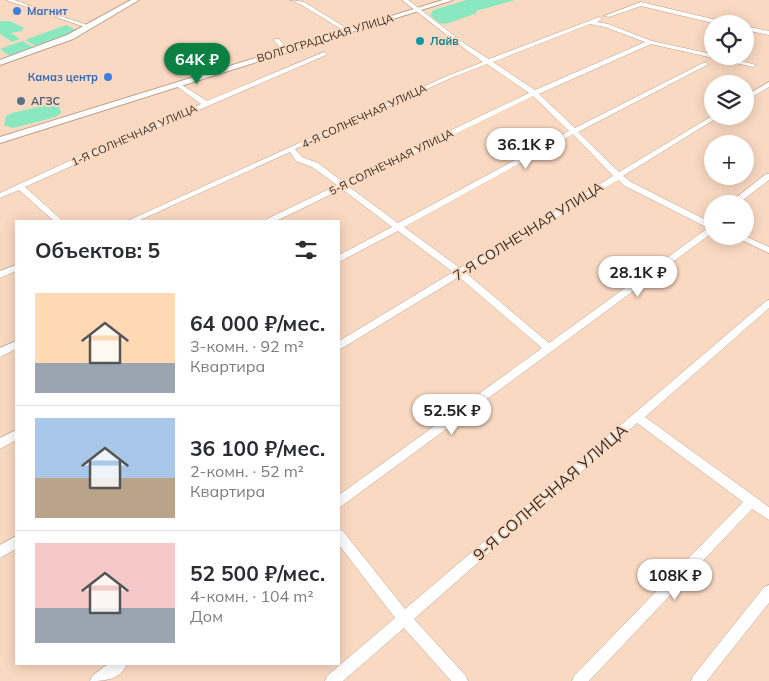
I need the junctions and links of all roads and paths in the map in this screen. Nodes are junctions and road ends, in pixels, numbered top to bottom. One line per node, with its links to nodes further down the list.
1 (9, 0): 11 (street)
2 (136, 0): 11 (main road)
3 (293, 0): 13 (street)
4 (405, 0): 6 (street)
5 (450, 0): 6 (main road, ВОЛГОГРАДСКАЯ УЛИЦА)
6 (418, 10): 13 (main road, ВОЛГОГРАДСКАЯ УЛИЦА); 20 (street)
7 (607, 16): 8 (street)
8 (704, 18)
9 (599, 19): 10 (street, 4-Я СОЛНЕЧНАЯ УЛИЦА)
10 (591, 22): 16 (street); 20 (street, 4-Я СОЛНЕЧНАЯ УЛИЦА)
11 (90, 27): 21 (main road)
12 (754, 30): 14 (street)
13 (348, 31): 17 (main road, ВОЛГОГРАДСКАЯ УЛИЦА)
14 (769, 34)
15 (277, 40): 17 (street)
16 (650, 42): 19 (street); 27 (street, 5-Я СОЛНЕЧНАЯ УЛИЦА)
17 (285, 50): 25 (main road, ВОЛГОГРАДСКАЯ УЛИЦА)
18 (324, 54): 29 (street, 1-Я СОЛНЕЧНАЯ УЛИЦА)
19 (704, 54)
20 (486, 62): 27 (street); 33 (street, 4-Я СОЛНЕЧНАЯ УЛИЦА)
21 (0, 63)
22 (704, 65): 31 (street)
23 (749, 65): 24 (street)
24 (753, 66)
25 (177, 84): 29 (street); 32 (main road, ВОЛГОГРАДСКАЯ УЛИЦА)
26 (769, 84): 28 (street)
27 (534, 93): 31 (street); 36 (street, 5-Я СОЛНЕЧНАЯ УЛИЦА)
28 (754, 93)
29 (206, 104): 37 (street, 1-Я СОЛНЕЧНАЯ УЛИЦА)
30 (704, 124): 34 (street, 7-Я СОЛНЕЧНАЯ УЛИЦА)
31 (574, 131): 34 (street); 44 (street)
32 (0, 140)
33 (291, 150): 36 (street); 41 (street, 4-Я СОЛНЕЧНАЯ УЛИЦА)
34 (618, 176): 43 (street); 50 (street, 7-Я СОЛНЕЧНАЯ УЛИЦА)
35 (769, 176): 38 (street)
36 (342, 186): 42 (street, 5-Я СОЛНЕЧНАЯ УЛИЦА); 44 (street)
37 (20, 187): 39 (street, 1-Я СОЛНЕЧНАЯ УЛИЦА); 40 (street)
38 (744, 195)
39 (0, 196)
40 (58, 220)
41 (133, 220)
42 (272, 220)
43 (704, 222)
44 (399, 227): 48 (street); 50 (street)
45 (704, 230): 55 (street)
46 (754, 243): 47 (street)
47 (769, 250)
48 (340, 258)
49 (15, 268): 51 (street)
50 (460, 274): 53 (street, 7-Я СОЛНЕЧНАЯ УЛИЦА); 55 (street)
51 (0, 275)
52 (769, 303): 57 (street, 9-Я СОЛНЕЧНАЯ УЛИЦА)
53 (340, 345)
54 (15, 346): 56 (street)
55 (549, 348): 60 (street)
56 (0, 353)
57 (637, 417): 61 (street); 67 (street, 9-Я СОЛНЕЧНАЯ УЛИЦА)
58 (15, 436): 59 (street)
59 (0, 444)
60 (340, 501)
61 (752, 501): 62 (street); 72 (street)
62 (769, 514)
63 (340, 536): 67 (street)
64 (15, 543): 65 (street)
65 (0, 552)
66 (769, 592): 73 (street)
67 (404, 618): 70 (street, 9-Я СОЛНЕЧНАЯ УЛИЦА); 71 (street)
68 (119, 665): 69 (street)
69 (97, 681)
70 (332, 681)
71 (461, 681)
72 (579, 681)
73 (698, 681)

